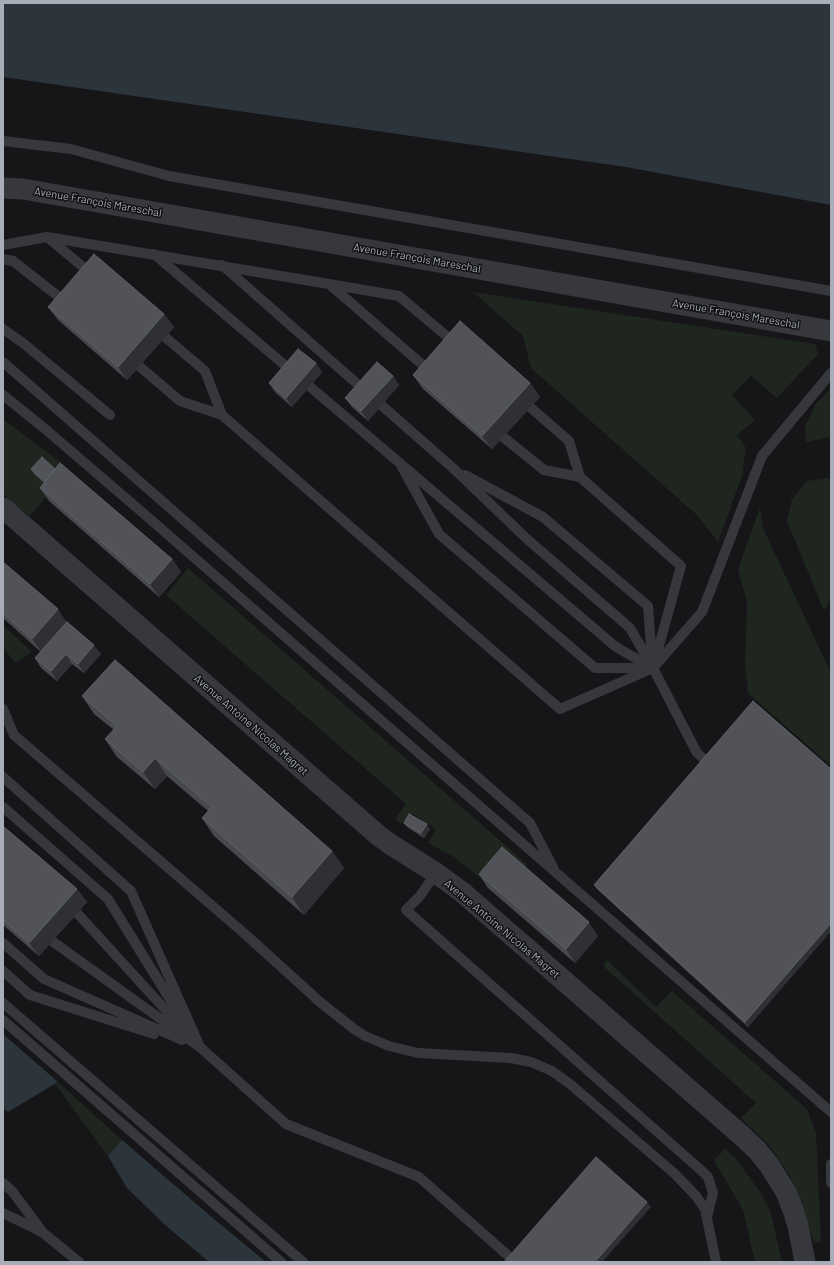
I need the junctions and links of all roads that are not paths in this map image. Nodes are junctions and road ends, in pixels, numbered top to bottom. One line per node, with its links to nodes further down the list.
1 (3, 141): 10 (lane)
2 (3, 188): 13 (street, Avenue François Mareschal)
3 (47, 237): 4 (lane); 5 (lane); 8 (lane)
4 (3, 245)
5 (154, 254): 7 (lane); 25 (lane)
6 (3, 259): 11 (lane)
7 (222, 266): 9 (lane); 26 (lane)
8 (95, 277)
9 (329, 284): 15 (lane); 19 (lane)
10 (831, 291)
11 (70, 305)
12 (3, 329): 23 (lane)
13 (831, 331)
14 (165, 337): 22 (lane)
15 (460, 347)
16 (3, 362): 34 (lane)
17 (139, 366): 22 (lane)
18 (831, 372): 29 (lane)
19 (434, 375)
20 (3, 395): 34 (lane)
21 (530, 407): 27 (lane)
22 (222, 415): 29 (lane)
23 (110, 416)
24 (503, 437): 27 (lane)
25 (401, 465): 29 (lane); 29 (lane)
26 (454, 469): 29 (lane); 29 (lane)
27 (580, 477): 29 (lane)
28 (3, 508): 35 (street, Avenue Antoine Nicolas Magret)
29 (653, 668): 31 (lane)
30 (3, 709): 48 (lane)
31 (708, 762)
32 (3, 777): 42 (lane)
33 (3, 807): 42 (lane)
34 (556, 873): 43 (lane)
35 (436, 874): 48 (lane); 55 (street, Avenue Antoine Nicolas Magret)
36 (77, 913): 42 (lane)
37 (52, 942): 42 (lane)
38 (3, 943): 42 (lane)
39 (3, 971): 42 (lane)
40 (3, 1003): 53 (lane)
41 (3, 1020): 52 (lane)
42 (201, 1048): 50 (lane)
43 (831, 1112)
44 (831, 1164): 46 (lane)
45 (3, 1183): 49 (lane)
46 (831, 1183)
47 (3, 1214): 49 (lane)
48 (707, 1218): 54 (lane)
49 (42, 1232): 51 (lane)
50 (513, 1260)
51 (80, 1262)
52 (281, 1262)
53 (303, 1262)
54 (716, 1262)
55 (805, 1262)

